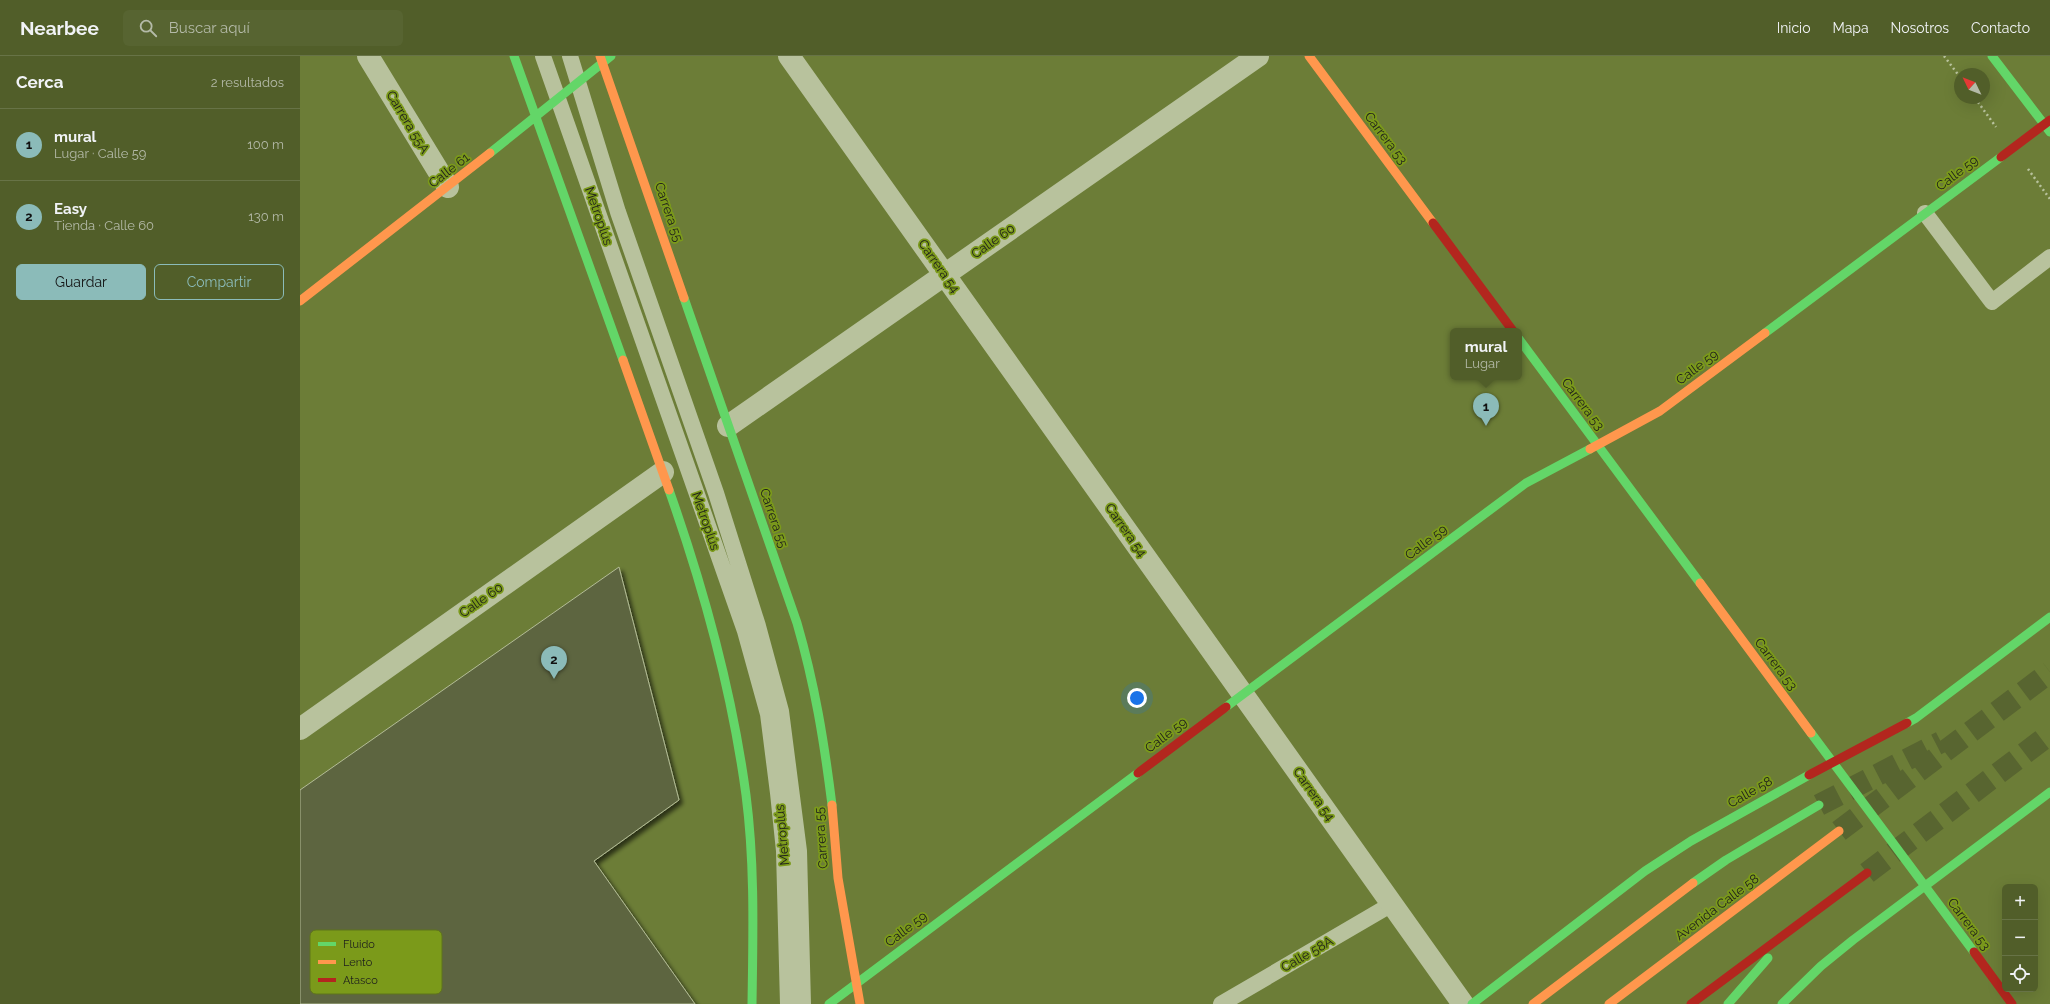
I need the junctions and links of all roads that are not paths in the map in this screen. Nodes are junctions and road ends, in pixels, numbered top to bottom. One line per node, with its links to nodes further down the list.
1 (368, 56): 16 (street, Carrera 55A)
2 (514, 56): 13 (main road)
3 (543, 56): 12 (lane, Metroplús)
4 (570, 56): 11 (lane, Metroplús)
5 (611, 56): 10 (main road, Calle 61)
6 (789, 56): 19 (street, Carrera 54)
7 (1258, 56): 19 (street, Calle 60)
8 (1309, 56): 21 (main road, Carrera 53)
9 (1992, 56): 14 (main road)
10 (602, 59): 11 (main road, Calle 61); 23 (main road, Carrera 55)
11 (578, 83): 12 (main road, Calle 61); 41 (lane, Metroplús)
12 (558, 99): 13 (main road, Calle 61); 40 (lane, Metroplús)
13 (535, 117): 16 (main road, Calle 61); 25 (main road)
14 (2047, 122): 15 (main road); 17 (main road, Calle 59)
15 (2050, 132)
16 (448, 188): 20 (main road, Calle 61)
17 (1925, 213): 18 (lane); 24 (main road, Calle 59)
18 (2050, 257)
19 (945, 274): 23 (street, Calle 60); 27 (street, Carrera 54)
20 (300, 301)
21 (1511, 328)
22 (1522, 343): 24 (main road, Carrera 53)
23 (728, 426): 37 (main road, Carrera 55)
24 (1597, 445): 27 (main road, Calle 59); 29 (main road, Carrera 53)
25 (663, 472): 28 (street, Calle 60); 39 (main road)
26 (2050, 617): 29 (main road, Calle 58)
27 (1243, 694): 35 (street, Carrera 54); 37 (main road, Calle 59)
28 (300, 729)
29 (1832, 761): 34 (main road, Carrera 53); 46 (main road, Calle 58)
30 (2050, 792): 34 (main road)
31 (1819, 805): 47 (main road)
32 (1839, 831): 48 (main road, Avenida Calle 58)
33 (1867, 872): 36 (main road)
34 (1924, 886): 51 (main road); 52 (main road, Carrera 53)
35 (1392, 904): 44 (lane, Calle 58A); 45 (street, Carrera 54)
36 (1798, 924): 49 (main road); 50 (main road)
37 (856, 983): 38 (main road); 42 (main road, Calle 59); 43 (main road, Carrera 55)
38 (868, 999)
39 (752, 1004)
40 (788, 1004)
41 (803, 1004)
42 (829, 1004)
43 (860, 1004)
44 (1221, 1004)
45 (1463, 1004)
46 (1472, 1004)
47 (1533, 1004)
48 (1609, 1004)
49 (1691, 1004)
50 (1728, 1004)
51 (1782, 1004)
52 (2012, 1004)

